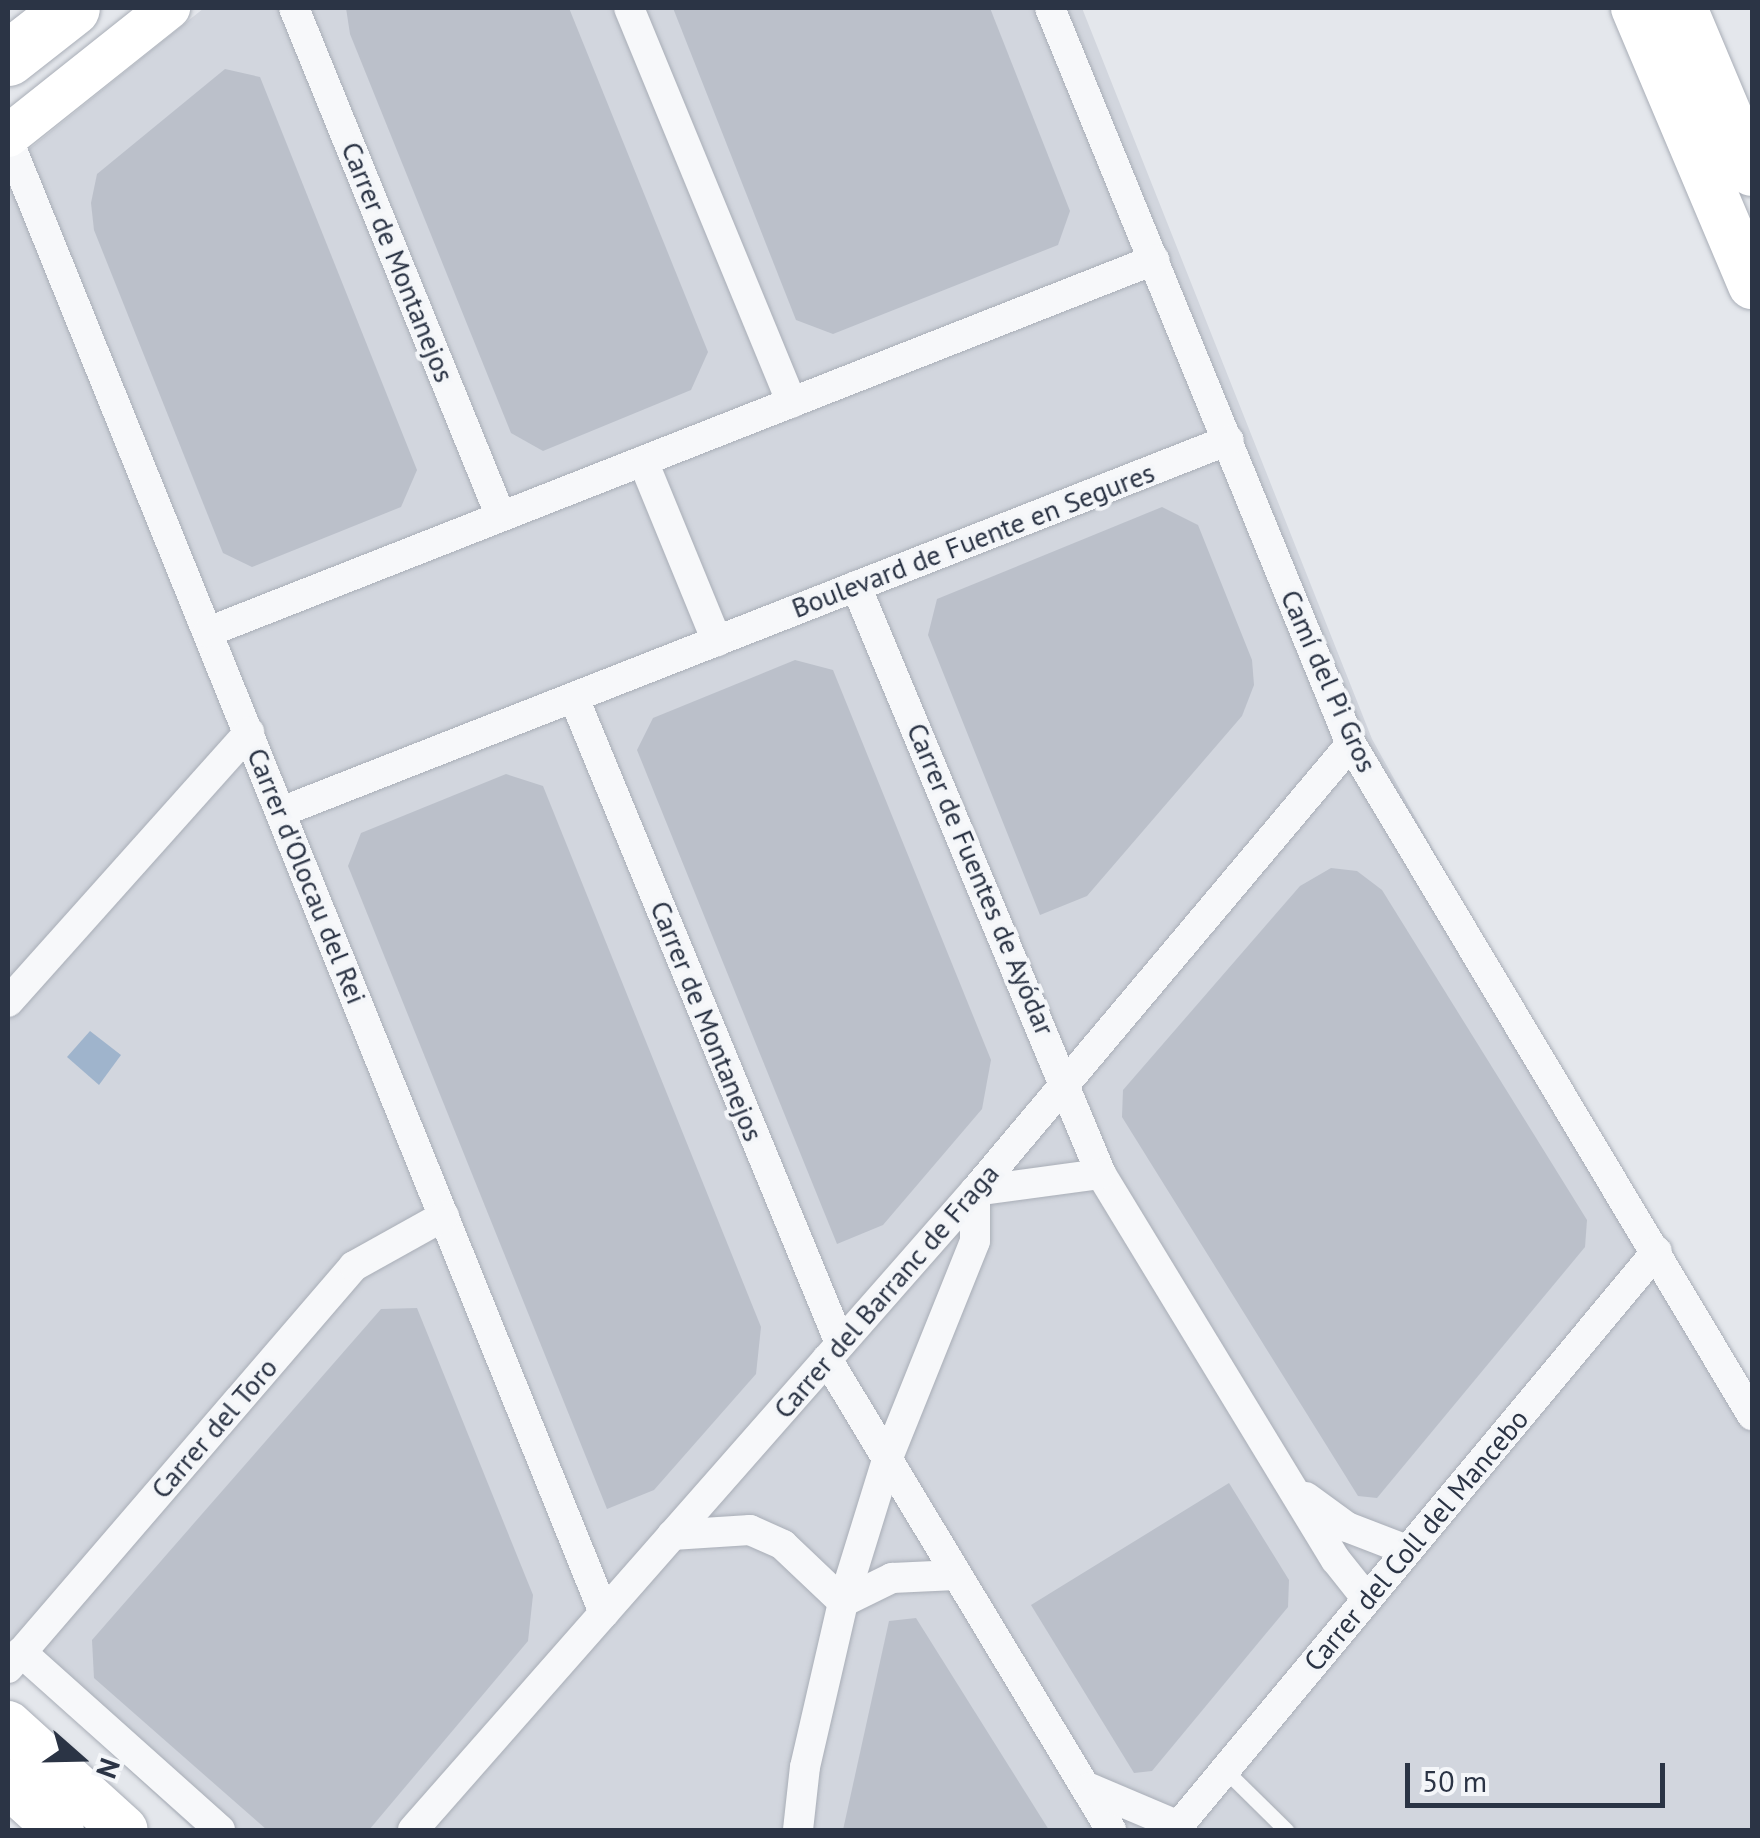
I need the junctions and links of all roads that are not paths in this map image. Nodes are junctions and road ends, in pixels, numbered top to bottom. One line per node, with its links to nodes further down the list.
1 (72, 8): 8 (highway)
2 (168, 8): 9 (main road)
3 (294, 8): 16 (street, Carrer de Montanejos)
4 (629, 8): 13 (street)
5 (1050, 8): 11 (street, Camí del Pi Gros)
6 (1634, 8): 12 (main road)
7 (1683, 8): 10 (main road)
8 (8, 58)
9 (8, 138): 18 (street, Carrer d'Olocau del Rei)
10 (1752, 172)
11 (1154, 260): 13 (street); 14 (street, Camí del Pi Gros)
12 (1752, 285)
13 (792, 402): 15 (street)
14 (1229, 440): 17 (street, Boulevard de Fuente en Segures); 22 (street, Camí del Pi Gros)
15 (643, 461): 16 (street); 19 (street)
16 (501, 517): 18 (street)
17 (856, 586): 19 (street, Boulevard de Fuente en Segures); 25 (street, Carrer de Fuentes de Ayódar)
18 (208, 632): 21 (street, Carrer d'Olocau del Rei)
19 (717, 641): 20 (street, Boulevard de Fuente en Segures)
20 (574, 698): 23 (street, Boulevard de Fuente en Segures); 30 (street, Carrer de Montanejos)
21 (249, 732): 23 (street, Carrer d'Olocau del Rei); 24 (street)
22 (1350, 744): 25 (street, Carrer del Barranc de Fraga); 29 (street, Camí del Pi Gros)
23 (281, 812): 28 (street, Carrer d'Olocau del Rei)
24 (8, 1002)
25 (1067, 1080): 26 (street, Carrer de Fuentes de Ayódar); 27 (street, Carrer del Barranc de Fraga)
26 (1102, 1174): 27 (street); 33 (street, Carrer de Fuentes de Ayódar)
27 (975, 1191): 30 (street, Carrer del Barranc de Fraga); 32 (street)
28 (444, 1216): 39 (street, Carrer d'Olocau del Rei); 40 (street, Carrer del Toro)
29 (1656, 1250): 31 (street, Camí del Pi Gros); 35 (street, Carrer del Coll del Mancebo)
30 (834, 1351): 32 (street, Carrer de Montanejos); 34 (street, Carrer del Barranc de Fraga)
31 (1752, 1416)
32 (888, 1460): 36 (street, Carrer de Montanejos); 38 (street)
33 (1296, 1488): 35 (street, Carrer de Fuentes de Ayódar); 37 (street, Carrer de Fuentes de Ayódar)
34 (672, 1536): 38 (street); 39 (street, Carrer del Barranc de Fraga)
35 (1408, 1550): 37 (street, Carrer del Coll del Mancebo)
36 (956, 1575): 38 (street); 44 (street, Carrer de Montanejos)
37 (1367, 1599): 42 (street, Carrer del Coll del Mancebo)
38 (843, 1602): 50 (street)
39 (604, 1613): 49 (street, Carrer del Barranc de Fraga)
40 (14, 1660): 48 (street)
41 (8, 1726): 47 (main road)
42 (1225, 1770): 45 (street, Carrer del Coll del Mancebo); 52 (lane)
43 (8, 1783): 46 (main road)
44 (1089, 1788): 45 (street); 51 (street, Carrer de Montanejos)
45 (1177, 1828)
46 (60, 1830)
47 (124, 1830)
48 (220, 1830)
49 (413, 1830)
50 (798, 1830)
51 (1111, 1830)
52 (1286, 1830)

